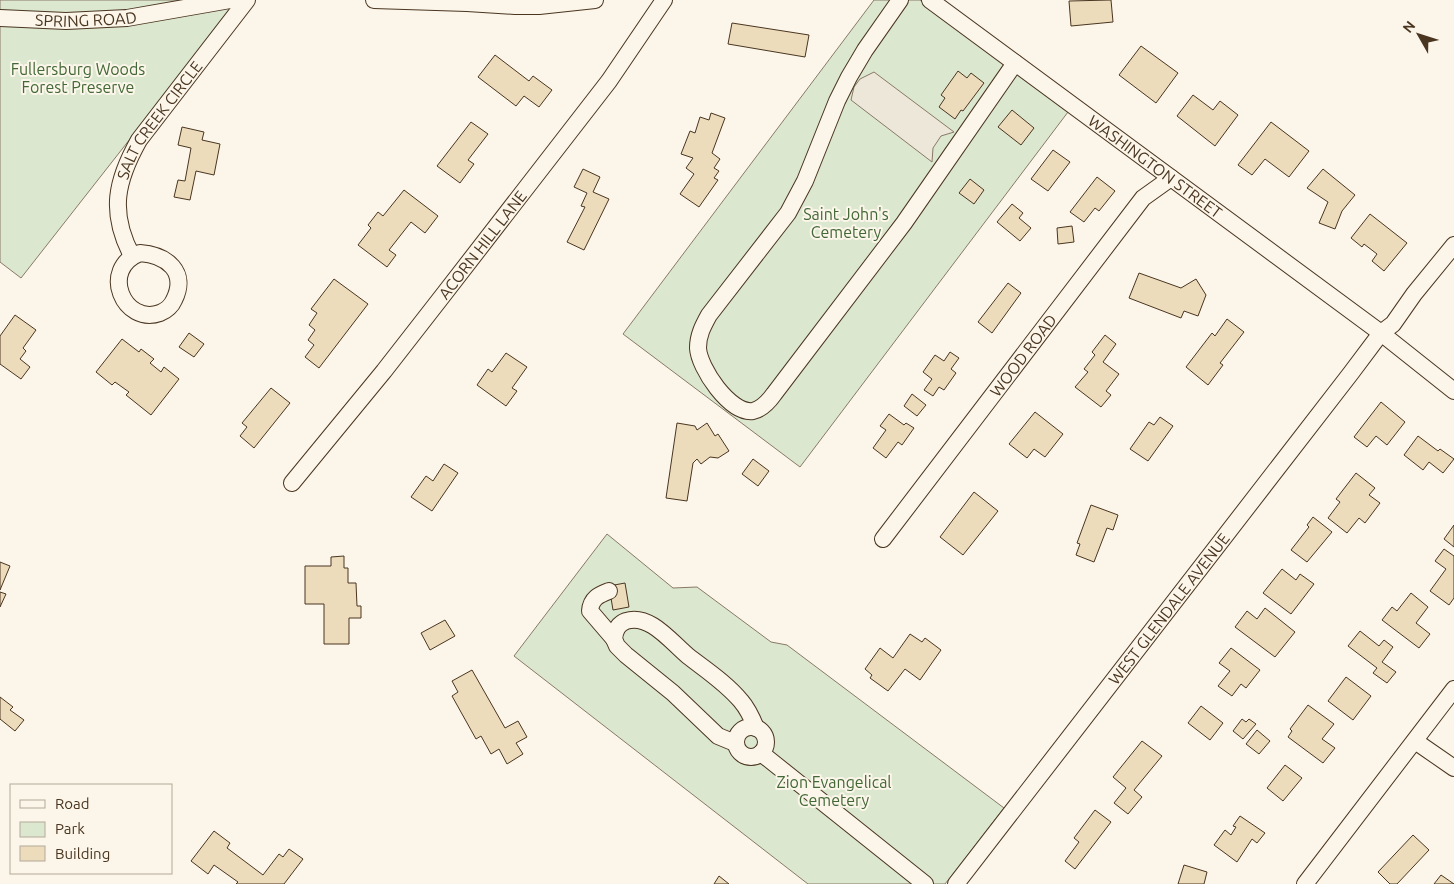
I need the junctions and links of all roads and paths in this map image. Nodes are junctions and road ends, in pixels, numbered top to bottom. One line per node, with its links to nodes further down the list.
1 (230, 0): 8 (street, SPRING ROAD)
2 (247, 0): 12 (street, SALT CREEK CIRCLE)
3 (374, 0): 4 (street)
4 (595, 0)
5 (664, 0): 15 (street, ACORN HILL LANE)
6 (900, 0): 9 (street)
7 (930, 0): 9 (street, WASHINGTON STREET)
8 (0, 18)
9 (1015, 63): 10 (street, WASHINGTON STREET)
10 (1172, 178): 13 (street, WASHINGTON STREET); 16 (street, WOOD ROAD)
11 (1454, 245): 13 (street, WEST GLENDALE AVENUE)
12 (132, 256)
13 (1380, 333): 14 (street, WASHINGTON STREET); 26 (street, WEST GLENDALE AVENUE)
14 (1454, 392)
15 (292, 483)
16 (883, 539)
17 (609, 591): 18 (street)
18 (614, 639): 20 (street); 22 (street)
19 (1454, 690): 21 (street)
20 (756, 728): 22 (street); 23 (street)
21 (1415, 741): 24 (street); 27 (street)
22 (735, 743): 23 (street)
23 (762, 753): 25 (street)
24 (1454, 768)
25 (924, 884)
26 (956, 884)
27 (1305, 884)

